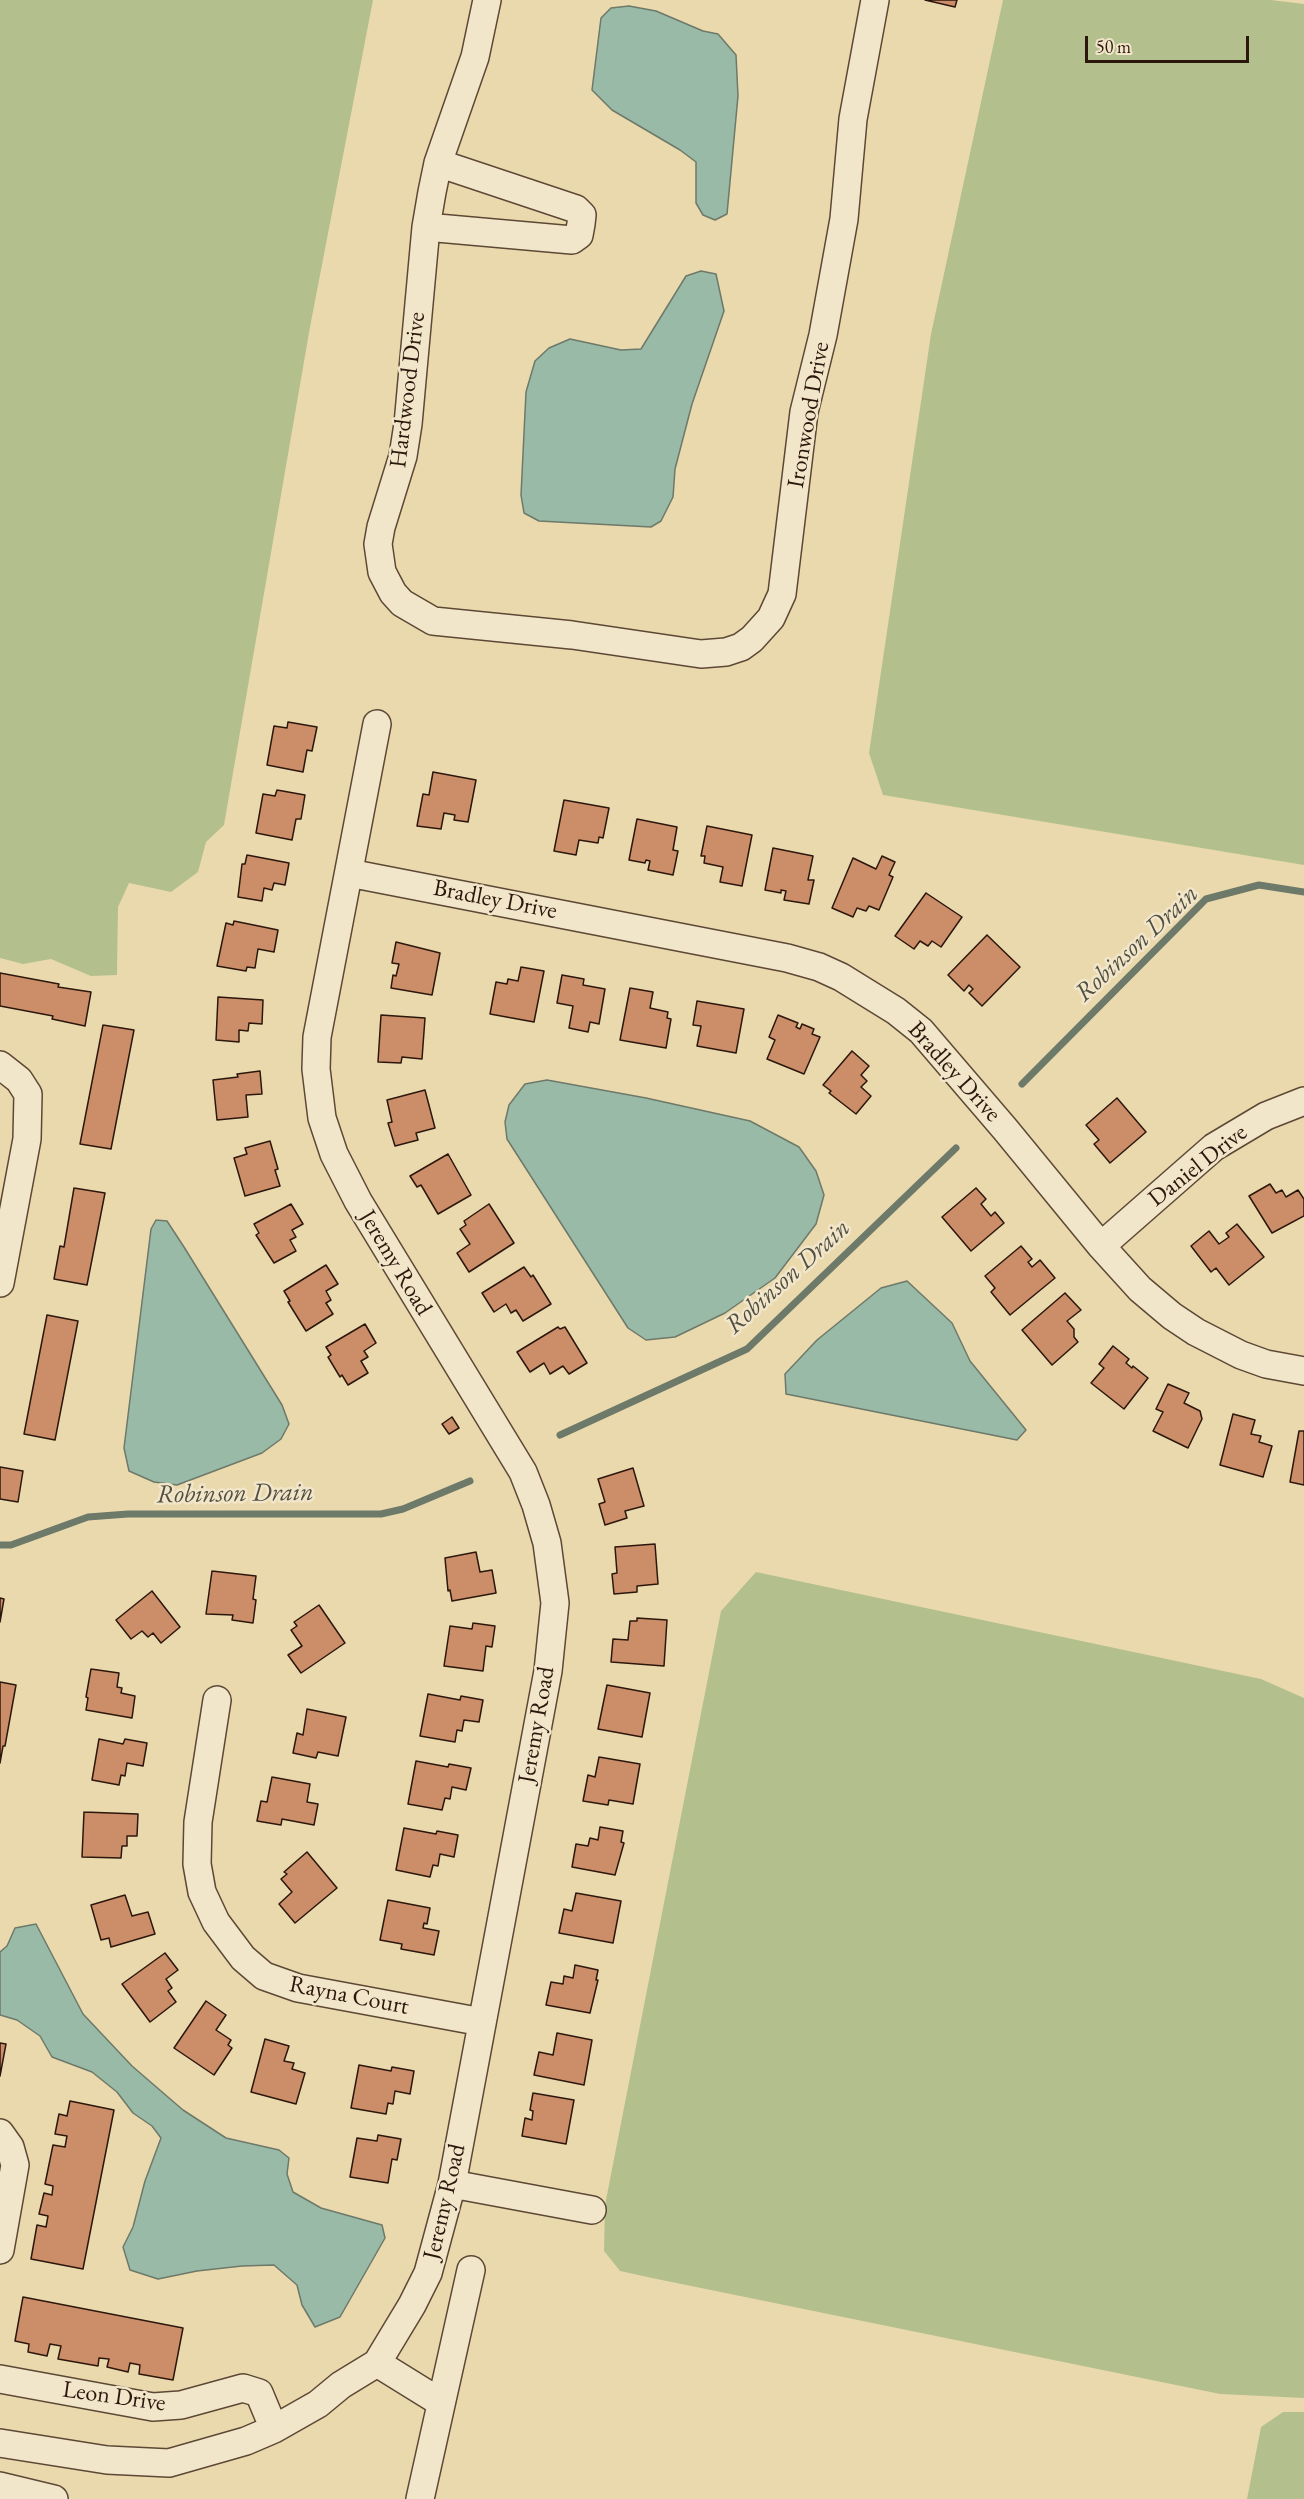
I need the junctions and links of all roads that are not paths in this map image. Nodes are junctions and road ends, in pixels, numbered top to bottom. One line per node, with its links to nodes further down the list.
1 (487, 0): 3 (street, Hardwood Drive)
2 (875, 0): 5 (street, Ironwood Drive)
3 (438, 163): 4 (street, Hardwood Drive); 4 (street)
4 (426, 227): 5 (street, Hardwood Drive)
5 (572, 635)
6 (377, 724): 7 (street, Jeremy Road)
7 (349, 873): 10 (street, Bradley Drive); 14 (street, Jeremy Road)
8 (0, 1065): 11 (street)
9 (1304, 1101): 10 (street, Daniel Drive)
10 (1101, 1246): 12 (street, Bradley Drive)
11 (0, 1283)
12 (1304, 1371)
13 (217, 1700): 14 (street, Rayna Court)
14 (482, 2022): 16 (street, Jeremy Road)
15 (0, 2133): 18 (street)
16 (452, 2184): 17 (street); 20 (street, Jeremy Road)
17 (592, 2210)
18 (0, 2250)
19 (471, 2270): 22 (street)
20 (378, 2363): 22 (street); 23 (street, Jeremy Road)
21 (0, 2379): 23 (street, Leon Drive)
22 (440, 2402): 27 (street)
23 (274, 2429): 24 (street, Jeremy Road)
24 (0, 2443)
25 (0, 2486): 26 (street)
26 (54, 2499)
27 (420, 2499)

